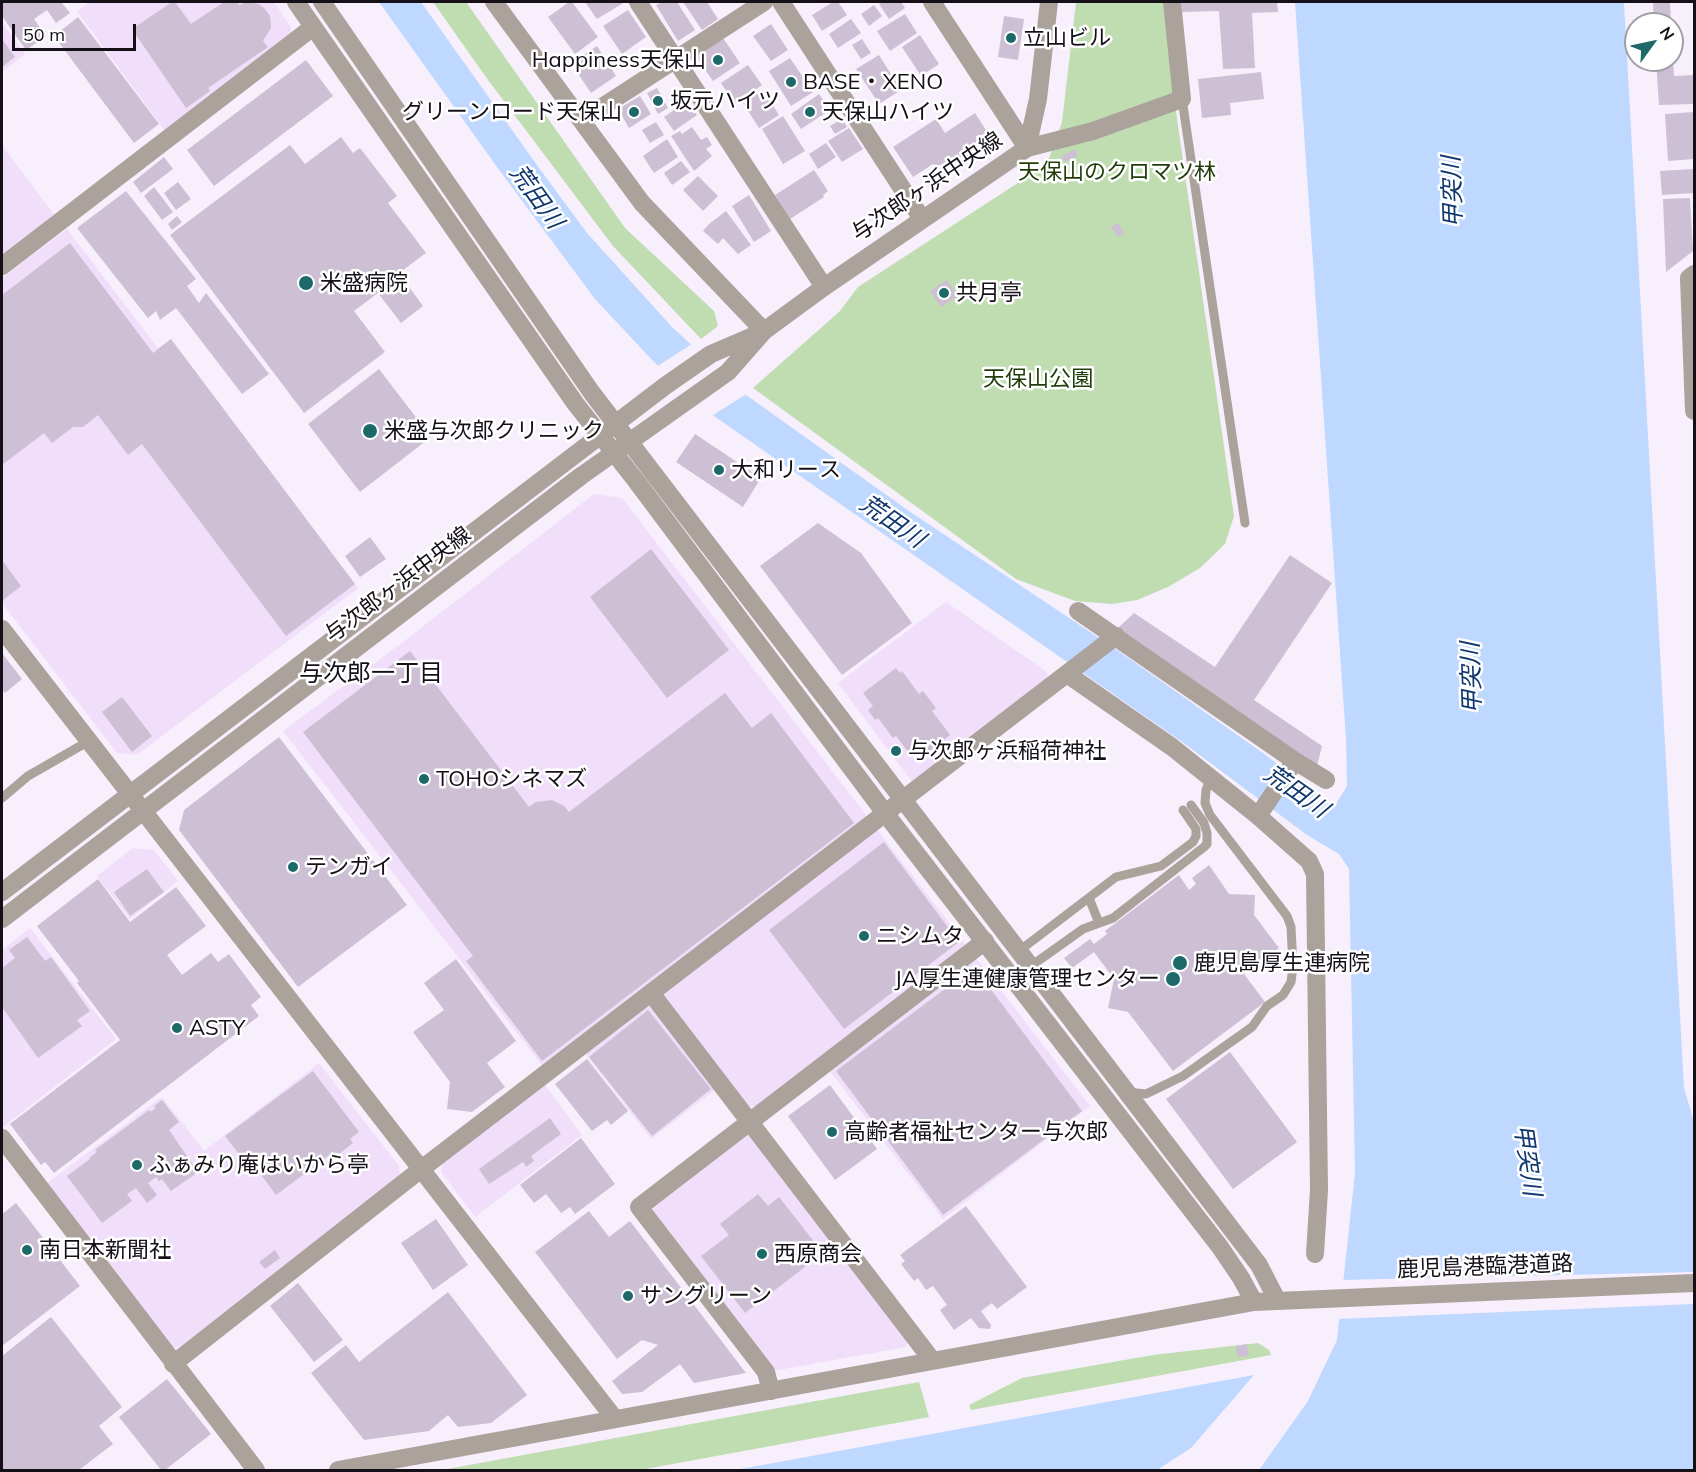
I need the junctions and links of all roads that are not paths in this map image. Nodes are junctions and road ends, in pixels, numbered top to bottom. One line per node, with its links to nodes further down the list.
1 (296, 2): 10 (street)
2 (322, 2): 15 (street)
3 (494, 2): 13 (street)
4 (638, 2): 11 (street)
5 (764, 2): 11 (street)
6 (781, 2): 17 (street)
7 (932, 2): 14 (street)
8 (1049, 2): 14 (street, 与次郎ヶ浜中央線)
9 (1172, 2): 12 (street)
10 (313, 27): 16 (street); 18 (street)
11 (677, 59): 13 (street); 20 (street)
12 (1182, 99): 14 (street); 26 (lane)
13 (582, 120): 21 (street)
14 (1027, 148): 17 (street, 与次郎ヶ浜中央線)
15 (448, 182): 16 (street); 23 (street)
16 (430, 194): 24 (street)
17 (922, 219): 20 (street, 与次郎ヶ浜中央線)
18 (2, 267)
19 (1695, 274): 22 (street)
20 (824, 287): 21 (street, 与次郎ヶ浜中央線)
21 (764, 332): 23 (street, 与次郎ヶ浜中央線); 25 (street, 与次郎ヶ浜中央線)
22 (1695, 411)
23 (615, 423): 24 (street, 与次郎ヶ浜中央線); 25 (street)
24 (600, 434): 25 (street); 32 (street, 与次郎ヶ浜中央線)
25 (622, 447): 29 (street); 31 (street); 34 (street, 与次郎ヶ浜中央線)
26 (1245, 523)
27 (1078, 611): 30 (street)
28 (2, 629): 36 (street)
29 (780, 638): 31 (street); 43 (street)
30 (1112, 639): 33 (street); 38 (street)
31 (762, 651): 46 (street)
32 (308, 657): 34 (street); 35 (street, 与次郎ヶ浜中央線)
33 (1070, 672): 39 (street); 43 (street)
34 (321, 674): 37 (street, 与次郎ヶ浜中央線)
35 (221, 724): 37 (street); 41 (street, 与次郎ヶ浜中央線)
36 (89, 741): 41 (street); 42 (lane)
37 (234, 741): 44 (street, 与次郎ヶ浜中央線)
38 (1293, 763): 40 (street); 45 (street)
39 (1211, 778): 45 (street); 55 (lane)
40 (1326, 780)
41 (129, 794): 44 (street); 47 (street, 与次郎ヶ浜中央線)
42 (2, 798)
43 (902, 800): 46 (street); 51 (street)
44 (142, 811): 49 (street, 与次郎ヶ浜中央線); 59 (street)
45 (1260, 812): 60 (street)
46 (885, 813): 52 (street); 54 (street)
47 (2, 892)
48 (1089, 898): 50 (lane); 50 (lane); 53 (lane)
49 (2, 916)
50 (1099, 922): 53 (lane)
51 (1002, 929): 52 (street); 53 (street)
52 (985, 941): 56 (street); 57 (street)
53 (1025, 959): 55 (street)
54 (651, 993): 57 (street); 59 (street)
55 (1126, 1091): 56 (street); 62 (street)
56 (1109, 1102): 63 (street)
57 (749, 1121): 64 (street); 66 (street)
58 (2, 1138): 65 (street)
59 (420, 1170): 65 (street); 67 (street)
60 (1315, 1254)
61 (1695, 1283): 62 (street, 鹿児島港臨港道路)
62 (1277, 1300): 63 (street, 鹿児島港臨港道路)
63 (1254, 1302): 64 (street, 鹿児島港臨港道路)
64 (932, 1360): 66 (street, 鹿児島港臨港道路)
65 (173, 1364): 68 (street)
66 (771, 1391): 67 (street, 鹿児島港臨港道路)
67 (615, 1419): 69 (street, 鹿児島港臨港道路)
68 (256, 1470)
69 (338, 1470)

